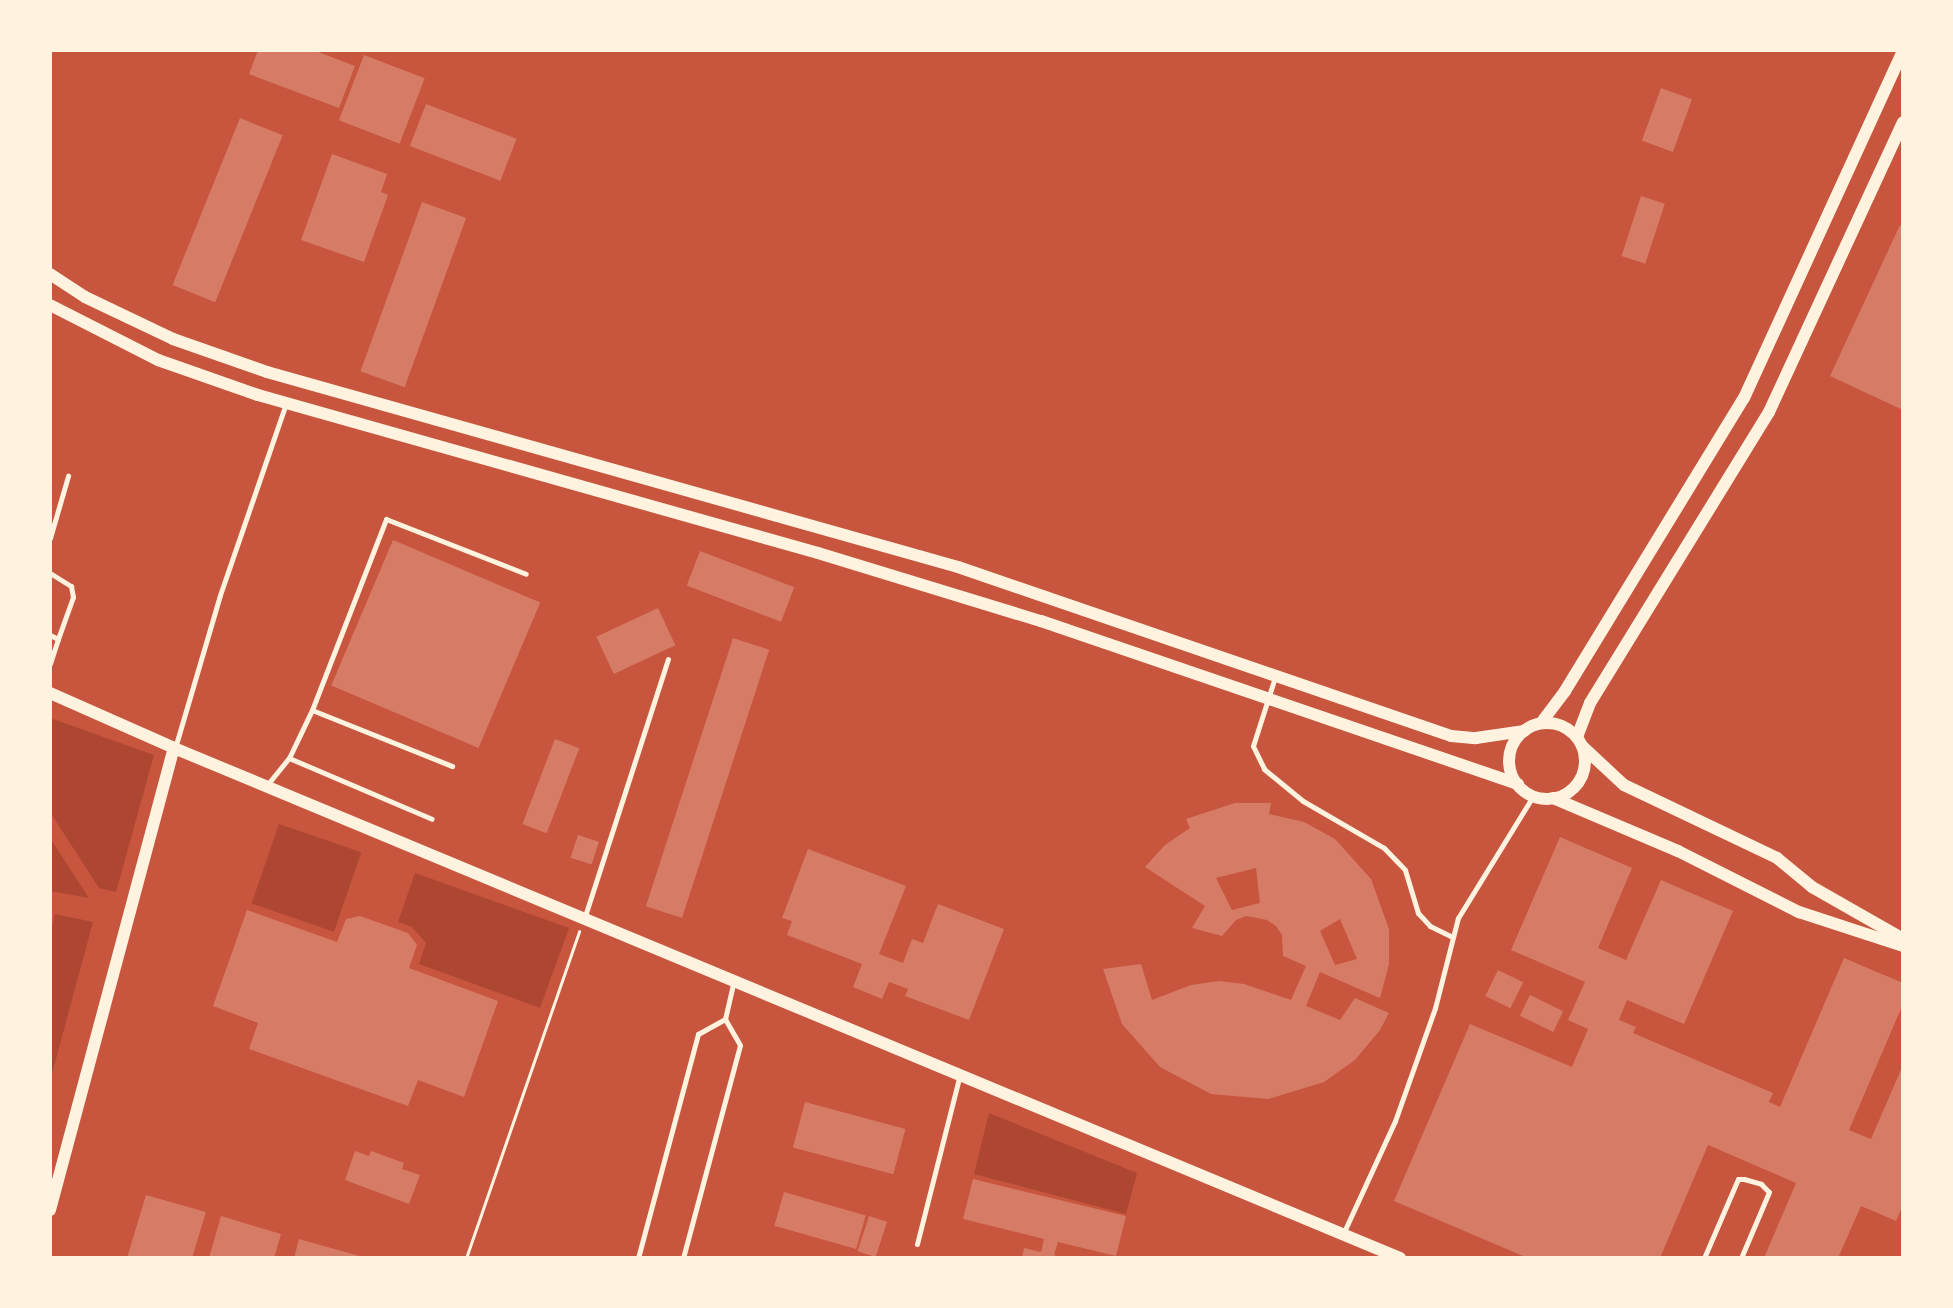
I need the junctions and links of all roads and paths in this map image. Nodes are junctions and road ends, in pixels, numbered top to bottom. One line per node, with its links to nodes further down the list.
1 (1903, 50): 18 (street)
2 (1903, 122): 20 (street)
3 (50, 274): 14 (street)
4 (50, 305): 5 (street)
5 (286, 402): 16 (street); 21 (lane)
6 (68, 476): 7 (lane)
7 (50, 538)
8 (50, 573): 11 (lane)
9 (526, 574): 17 (lane)
10 (50, 635): 11 (lane)
11 (58, 639): 13 (lane)
12 (668, 659): 31 (lane)
13 (50, 664)
14 (1275, 676): 16 (lane); 19 (street)
15 (50, 693): 21 (street)
16 (1267, 698): 24 (street); 32 (lane)
17 (312, 710): 22 (lane); 23 (lane)
18 (1541, 723): 19 (street); 20 (street)
19 (1524, 731): 24 (street)
20 (1580, 742): 27 (street); 29 (street)
21 (174, 748): 25 (street); 38 (street)
22 (289, 758): 25 (lane); 28 (lane)
23 (452, 766)
24 (1518, 784): 26 (street)
25 (267, 786): 31 (street)
26 (1533, 796): 27 (street); 32 (lane)
27 (1553, 798): 30 (street)
28 (432, 819)
29 (1812, 887): 30 (street); 33 (street)
30 (1799, 912): 34 (street)
31 (585, 916): 35 (street); 41 (path)
32 (1453, 937): 39 (lane)
33 (1903, 939)
34 (1903, 946)
35 (735, 979): 36 (lane); 37 (street)
36 (725, 1019): 42 (lane); 43 (lane)
37 (960, 1073): 39 (street); 40 (lane)
38 (50, 1210)
39 (1343, 1235): 44 (street)
40 (917, 1244)
41 (466, 1258)
42 (638, 1258)
43 (683, 1258)
44 (1400, 1258)
45 (1704, 1258): 46 (lane)
46 (1741, 1258)

